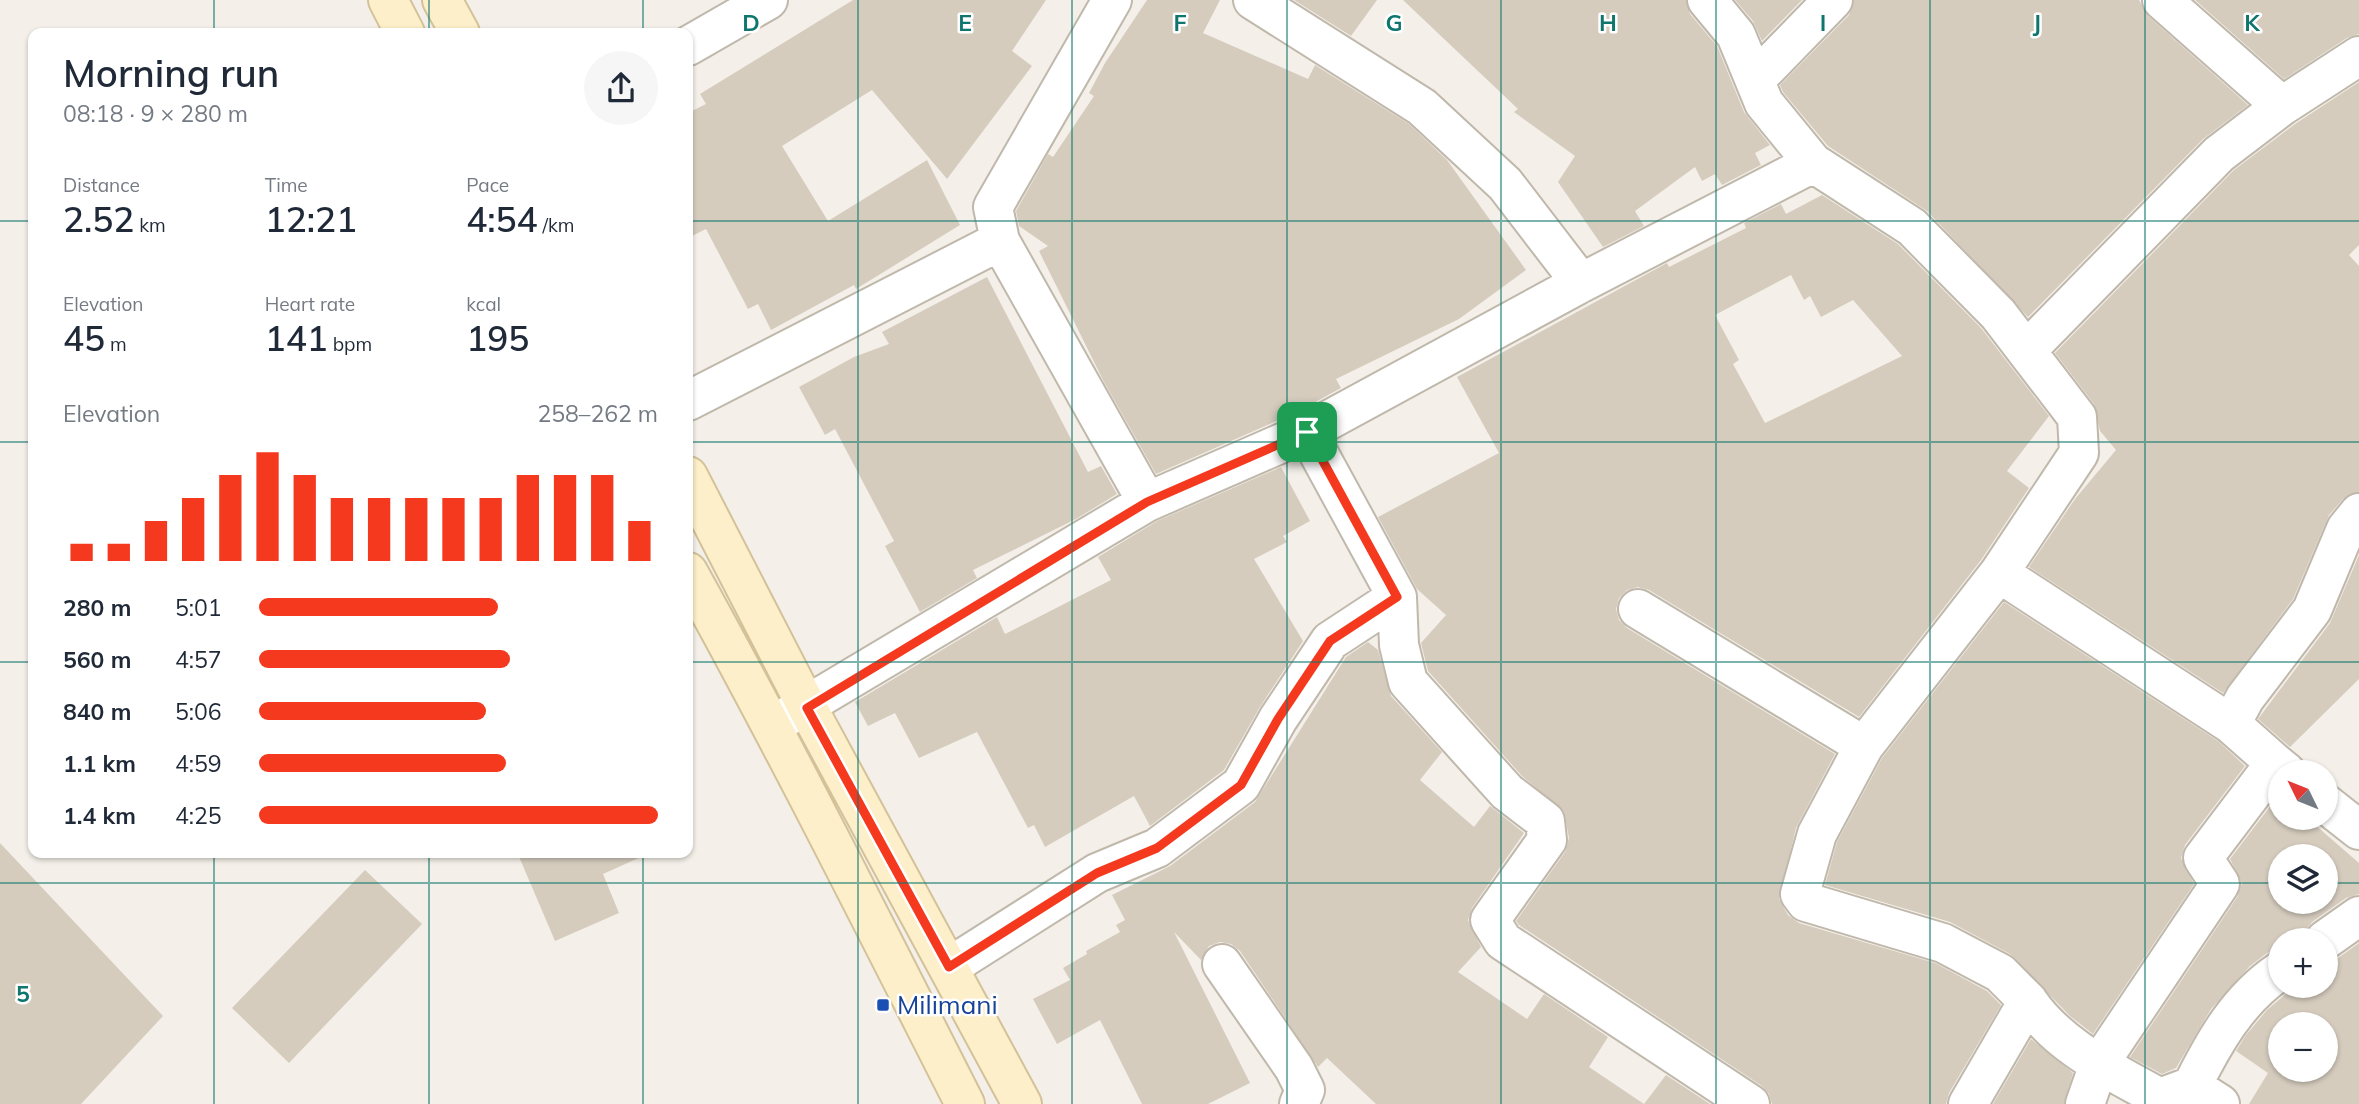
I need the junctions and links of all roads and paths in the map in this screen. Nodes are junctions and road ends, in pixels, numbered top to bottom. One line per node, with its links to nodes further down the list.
1 (388, 0): 9 (main road)
2 (442, 0): 10 (main road)
3 (768, 0): 11 (street)
4 (1112, 0): 16 (street)
5 (1253, 0): 17 (street)
6 (1707, 0): 13 (street)
7 (1833, 0): 13 (street)
8 (2162, 0): 14 (street)
9 (402, 28)
10 (457, 28)
11 (693, 43)
12 (2359, 56): 14 (street)
13 (1755, 80): 15 (street)
14 (2282, 106): 18 (street)
15 (1813, 163): 17 (street); 18 (street)
16 (1000, 240): 19 (street); 22 (street)
17 (1581, 283): 20 (street)
18 (2027, 350): 24 (street)
19 (693, 398)
20 (1307, 432): 22 (street); 26 (street)
21 (693, 486): 28 (main road)
22 (1147, 502): 28 (street)
23 (2359, 513): 29 (street)
24 (1999, 573): 29 (street); 31 (street)
25 (693, 581): 30 (main road)
26 (1397, 597): 39 (street); 47 (street)
27 (1638, 609): 31 (street)
28 (807, 708): 30 (street); 39 (main road)
29 (2231, 724): 32 (street)
30 (773, 725): 44 (main road)
31 (1864, 746): 41 (street)
32 (2272, 760)
33 (2268, 781): 42 (street)
34 (2338, 813): 35 (street)
35 (2359, 830)
36 (2359, 916): 37 (street)
37 (2338, 931)
38 (1222, 964): 46 (street)
39 (949, 967): 45 (main road)
40 (2268, 979): 43 (street)
41 (2028, 1001): 42 (street); 48 (street)
42 (2099, 1064): 43 (street); 49 (street)
43 (2206, 1095)
44 (965, 1104)
45 (1022, 1104)
46 (1299, 1104)
47 (1750, 1104)
48 (1968, 1104)
49 (2085, 1104)

